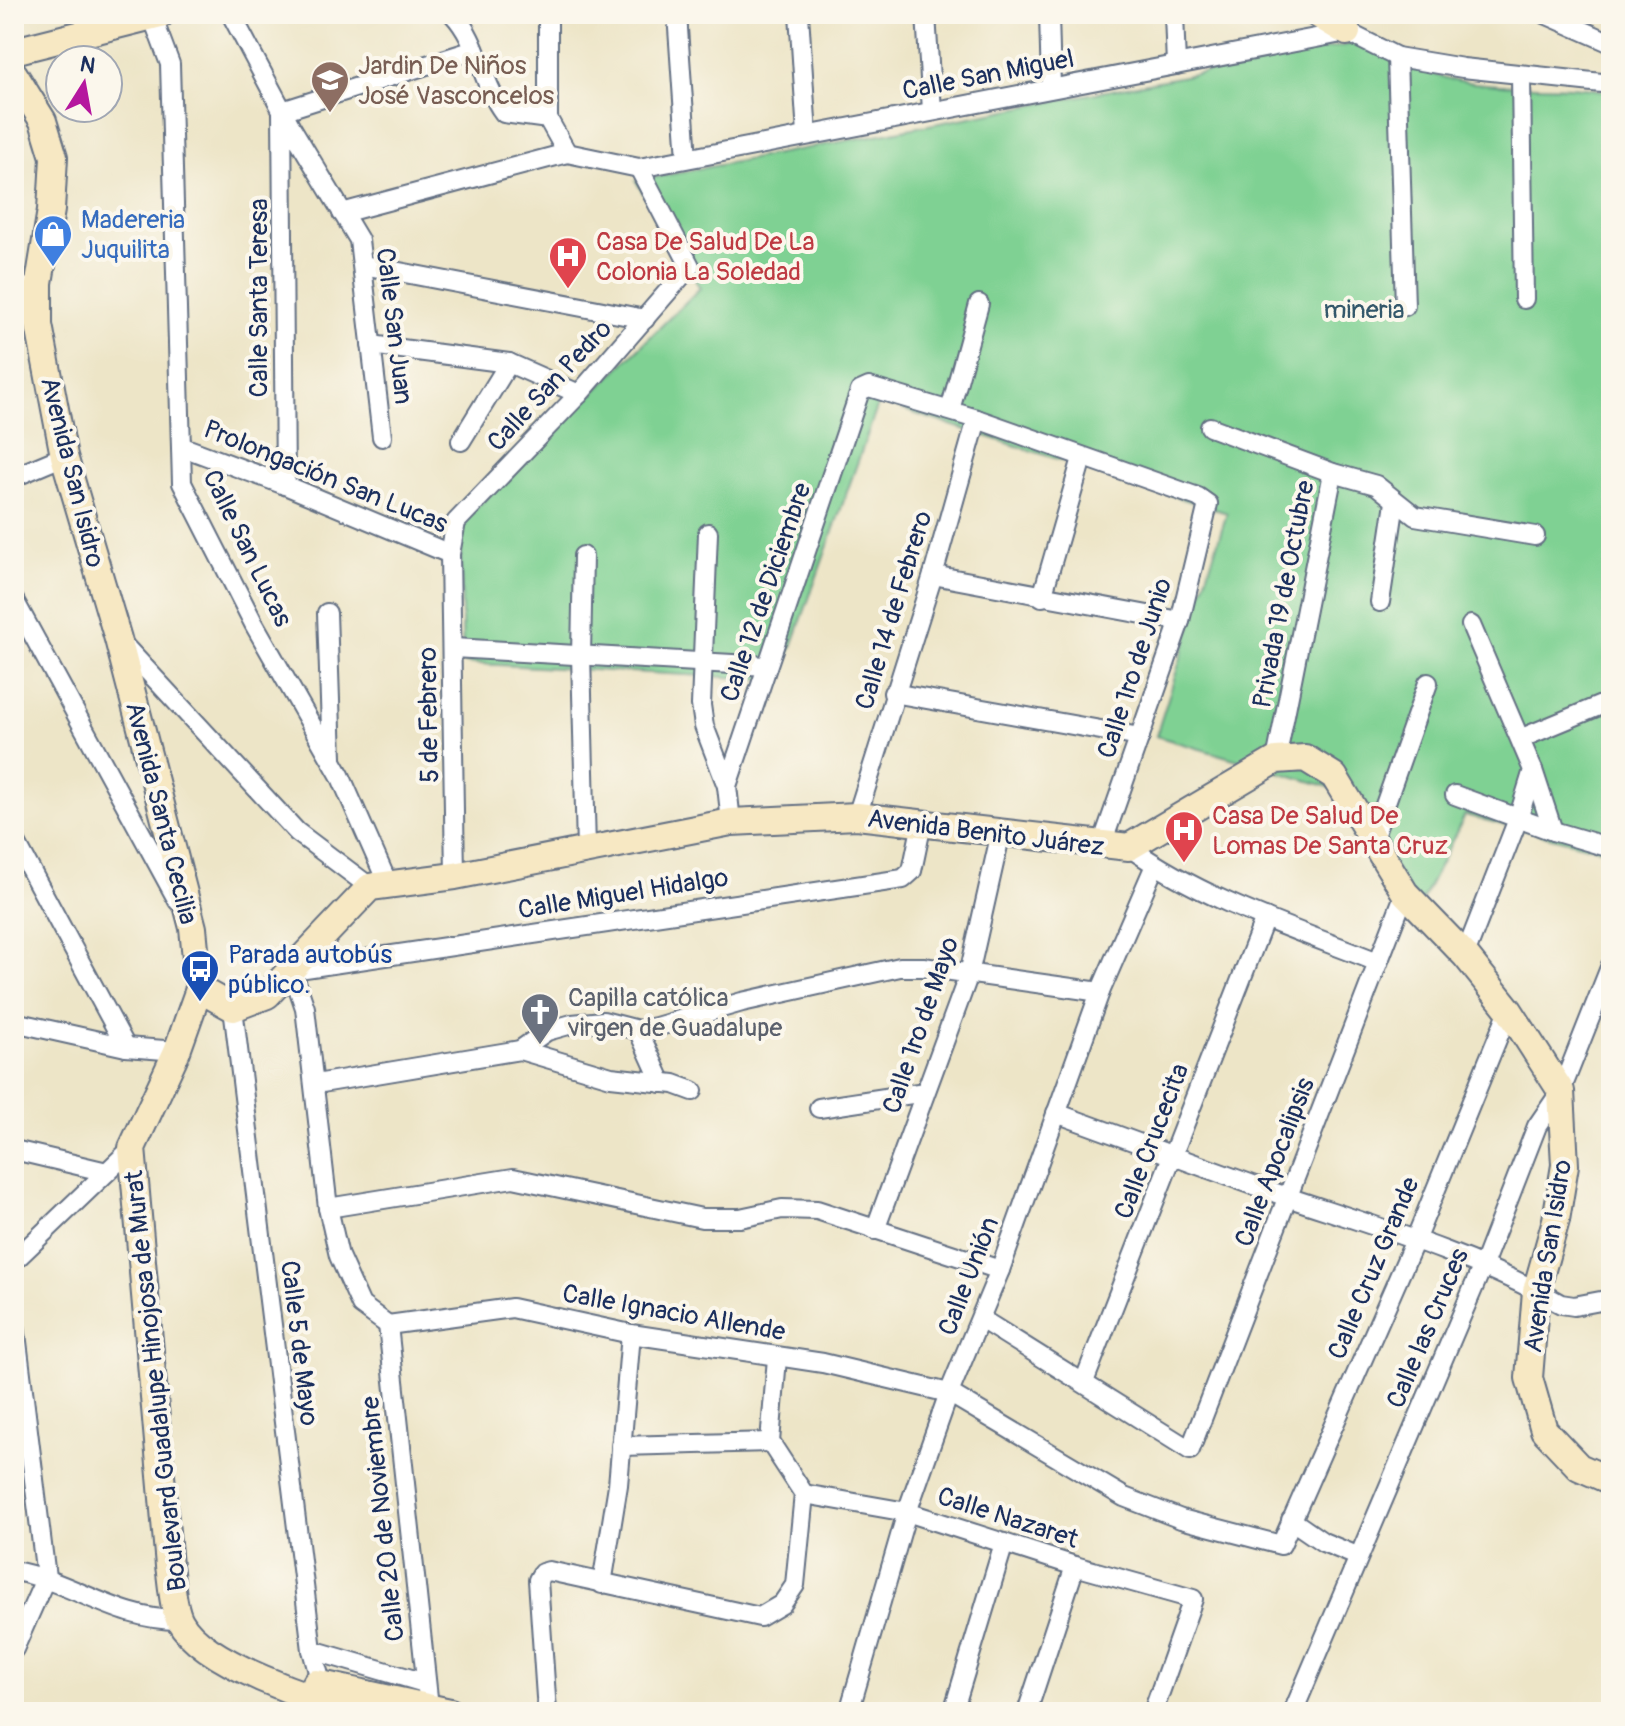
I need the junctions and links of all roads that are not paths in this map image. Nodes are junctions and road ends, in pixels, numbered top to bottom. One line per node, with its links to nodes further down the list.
1 (231, 14): 22 (street, Calle San Juan)
2 (453, 14): 15 (street)
3 (548, 14): 24 (street)
4 (677, 14): 27 (street)
5 (799, 14): 25 (street)
6 (926, 14): 23 (street)
7 (1049, 14): 21 (street)
8 (1174, 14): 17 (street)
9 (1317, 14): 13 (street)
10 (1545, 14): 14 (street)
11 (157, 15): 12 (street); 45 (street, Calle San Lucas)
12 (123, 19): 18 (street)
13 (1347, 32): 16 (street); 17 (street, Calle San Miguel)
14 (1611, 43)
15 (474, 50): 22 (street); 24 (street)
16 (1397, 57): 19 (street); 35 (street)
17 (1176, 65): 21 (street, Calle San Miguel)
18 (14, 70): 31 (street, Avenida San Isidro)
19 (1521, 75): 20 (street); 33 (street)
20 (1611, 84)
21 (1051, 87): 23 (street, Calle San Miguel)
22 (282, 111): 29 (street, Calle San Juan); 50 (street, Calle Santa Teresa)
23 (932, 111): 25 (street, Calle San Miguel)
24 (548, 119): 26 (street)
25 (807, 135): 27 (street, Calle San Miguel)
26 (567, 153): 28 (street); 29 (street)
27 (687, 158): 28 (street, Calle San Miguel)
28 (639, 168): 36 (street, Calle San Pedro)
29 (342, 213): 30 (street, Calle San Juan)
30 (363, 265): 36 (street); 37 (street, Calle San Juan)
31 (39, 283): 32 (street); 46 (street, Avenida San Isidro)
32 (14, 293)
33 (1524, 299)
34 (979, 304): 40 (street)
35 (1405, 306)
36 (645, 319): 39 (street, Calle San Pedro)
37 (371, 345): 38 (street); 43 (street, Calle San Juan)
38 (509, 363): 39 (street); 44 (street)
39 (579, 394): 54 (street, Calle San Pedro)
40 (950, 410): 41 (street); 67 (street, Calle 12 de Diciembre)
41 (977, 419): 47 (street); 56 (street, Calle 14 de Febrero)
42 (1210, 427): 48 (street, Privada 19 de Octubre)
43 (382, 437)
44 (461, 441)
45 (183, 447): 50 (street, Prolongación San Lucas); 73 (street, Calle San Lucas)
46 (64, 456): 49 (street); 63 (street, Avenida San Isidro)
47 (1082, 458): 57 (street); 61 (street, Calle 1ro de Junio)
48 (1333, 473): 51 (street); 74 (street, Privada 19 de Octubre)
49 (14, 477)
50 (285, 485): 54 (street, Prolongación San Lucas)
51 (1395, 502): 53 (street); 59 (street)
52 (708, 533): 66 (street)
53 (1535, 536)
54 (450, 554): 64 (street, 5 de Febrero)
55 (583, 556): 65 (street)
56 (933, 575): 57 (street); 69 (street, Calle 14 de Febrero)
57 (1042, 597): 61 (street)
58 (14, 600): 97 (street)
59 (1380, 602)
60 (327, 613): 73 (street)
61 (1180, 621): 71 (street, Calle 1ro de Junio)
62 (1471, 625): 72 (street)
63 (118, 639): 94 (street); 97 (street, Avenida Santa Cecilia)
64 (453, 648): 65 (street); 91 (street, 5 de Febrero)
65 (581, 655): 66 (street); 89 (street)
66 (701, 662): 67 (street); 76 (street)
67 (767, 666): 76 (street, Calle 12 de Diciembre)
68 (1428, 683): 85 (street)
69 (893, 693): 71 (street); 78 (street, Calle 14 de Febrero)
70 (1611, 701): 72 (street)
71 (1140, 737): 86 (street, Calle 1ro de Junio)
72 (1522, 738): 75 (street)
73 (332, 760): 94 (street, Calle San Lucas)
74 (1276, 760): 85 (street); 87 (street, Avenida Benito Juárez)
75 (1533, 770): 79 (street); 82 (street)
76 (727, 786): 80 (street, Calle 12 de Diciembre)
77 (1455, 795): 79 (street)
78 (857, 816): 80 (street, Avenida Benito Juárez); 81 (street, Avenida Benito Juárez)
79 (1518, 819): 82 (street); 98 (street)
80 (731, 822): 89 (street, Avenida Benito Juárez)
81 (922, 823): 83 (street, Avenida Benito Juárez); 101 (street, Calle Miguel Hidalgo)
82 (1553, 831): 88 (street)
83 (1001, 832): 86 (street, Avenida Benito Juárez); 102 (street, Calle 1ro de Mayo)
84 (14, 839): 93 (street)
85 (1373, 839): 95 (street)
86 (1101, 847): 87 (street, Avenida Benito Juárez)
87 (1129, 847): 90 (street)
88 (1611, 848)
89 (586, 849): 91 (street, Avenida Benito Juárez)
90 (1155, 865): 96 (street); 104 (street, Calle Unión)
91 (455, 876): 94 (street, Avenida Benito Juárez)
92 (14, 880): 93 (street)
93 (37, 885): 109 (street)
94 (379, 885): 101 (street)
95 (1405, 893): 98 (street); 99 (street, Calle Apocalipsis)
96 (1265, 918): 99 (street); 121 (street, Calle Crucecita)
97 (193, 928): 103 (street, Avenida Santa Cecilia)
98 (1465, 955): 106 (street)
99 (1378, 962): 123 (street, Calle Apocalipsis)
100 (1611, 965): 115 (street, Calle las Cruces)
101 (292, 970): 105 (street); 113 (street)
102 (969, 974): 104 (street); 108 (street); 116 (street, Calle 1ro de Mayo)
103 (199, 989): 105 (street); 111 (street, Boulevard Guadalupe Hinojosa de Murat)
104 (1100, 992): 118 (street, Calle Unión)
105 (233, 1008): 154 (street, Calle 5 de Mayo)
106 (1509, 1010): 115 (street); 126 (street, Calle Cruz Grande)
107 (14, 1022): 109 (street)
108 (638, 1030): 110 (street); 112 (street)
109 (126, 1047): 111 (street)
110 (520, 1050): 112 (street); 113 (street)
111 (177, 1051): 119 (street, Boulevard Guadalupe Hinojosa de Murat)
112 (662, 1083): 114 (street)
113 (316, 1084): 124 (street)
114 (693, 1091)
115 (1561, 1091): 128 (street, Calle las Cruces); 130 (street, Avenida San Isidro)
116 (925, 1092): 117 (street); 125 (street, Calle 1ro de Mayo)
117 (819, 1108)
118 (1056, 1113): 121 (street); 129 (street, Calle Unión)
119 (132, 1148): 122 (street); 152 (street, Boulevard Guadalupe Hinojosa de Murat)
120 (14, 1150): 122 (street)
121 (1174, 1155): 123 (street); 137 (street, Calle Crucecita)
122 (107, 1172): 127 (street)
123 (1289, 1198): 126 (street); 137 (street, Calle Apocalipsis)
124 (328, 1208): 125 (street); 134 (street)
125 (875, 1230): 129 (street)
126 (1416, 1238): 128 (street); 144 (street, Calle Cruz Grande)
127 (14, 1261)
128 (1483, 1265): 130 (street); 147 (street, Calle las Cruces)
129 (1000, 1270): 133 (street, Calle Unión)
130 (1536, 1291): 131 (street); 141 (street, Avenida San Isidro)
131 (1611, 1299)
132 (14, 1317): 150 (street)
133 (981, 1319): 137 (street); 138 (street, Calle Unión)
134 (388, 1325): 135 (street, Calle Ignacio Allende); 156 (street, Calle 20 de Noviembre)
135 (631, 1334): 136 (street, Calle Ignacio Allende); 140 (street)
136 (777, 1358): 138 (street, Calle Ignacio Allende); 139 (street)
137 (1084, 1382)
138 (949, 1393): 143 (street, Calle Unión); 146 (street, Calle Ignacio Allende)
139 (770, 1442): 140 (street); 142 (street)
140 (621, 1446): 151 (street)
141 (1611, 1481)
142 (804, 1494): 143 (street, Calle Nazaret); 151 (street)
143 (907, 1512): 145 (street, Calle Nazaret); 159 (street, Calle Unión)
144 (1291, 1520): 146 (street, Calle Cruz Grande); 147 (street)
145 (1004, 1543): 148 (street, Calle Nazaret); 160 (street)
146 (1281, 1545)
147 (1357, 1556): 163 (street, Calle las Cruces)
148 (1075, 1566): 161 (street); 162 (street, Calle Nazaret)
149 (14, 1571): 150 (street)
150 (46, 1577): 152 (street); 153 (street)
151 (602, 1584): 158 (street)
152 (180, 1620): 155 (street, Boulevard Guadalupe Hinojosa de Murat)
153 (14, 1649)
154 (312, 1650): 155 (street, Calle 5 de Mayo); 156 (street)
155 (329, 1700): 156 (street, Boulevard Guadalupe Hinojosa de Murat); 157 (street, Boulevard Guadalupe Hinojosa de Murat)
156 (435, 1701)
157 (361, 1712)
158 (547, 1712)
159 (849, 1712)
160 (953, 1712)
161 (1027, 1712)
162 (1153, 1712)
163 (1293, 1712)

